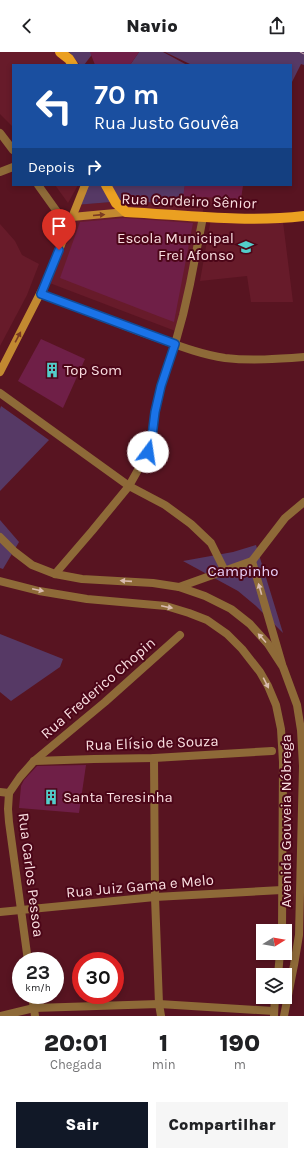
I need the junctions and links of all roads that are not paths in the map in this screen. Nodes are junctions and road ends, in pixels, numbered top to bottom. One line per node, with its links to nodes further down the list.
1 (60, 52): 2 (main road)
2 (72, 64)
3 (0, 133): 4 (street)
4 (12, 149)
5 (12, 167): 6 (street)
6 (0, 172)
7 (39, 186): 14 (street)
8 (85, 186): 12 (main road)
9 (107, 186): 10 (main road)
10 (126, 212): 12 (main road, Rua Cordeiro Sênior, one-way to 10); 13 (main road, Rua Cordeiro Sênior)
11 (304, 216): 13 (main road, Rua Cordeiro Sênior)
12 (72, 217): 14 (main road)
13 (202, 217): 16 (street)
14 (68, 227): 15 (main road)
15 (41, 294): 16 (street); 18 (main road, one-way to 15)
16 (175, 344): 17 (street); 20 (street)
17 (304, 356)
18 (0, 372)
19 (0, 393): 20 (street)
20 (129, 486): 24 (street); 25 (street)
21 (304, 502): 23 (street)
22 (0, 537): 25 (street, Avenida Gouveia Nóbrega)
23 (252, 561): 24 (street); 29 (street, one-way to 23)
24 (225, 571): 27 (street)
25 (55, 574): 27 (street, Avenida Gouveia Nóbrega, one-way to 25)
26 (0, 581): 35 (street, Avenida Gouveia Nóbrega, one-way to 35)
27 (179, 587): 29 (street, Avenida Gouveia Nóbrega, one-way to 27)
28 (180, 635): 32 (street, Rua Frederico Chopin)
29 (283, 667): 47 (street, Avenida Gouveia Nóbrega)
30 (272, 751): 31 (street, Rua Elísio de Souza)
31 (154, 758): 32 (street, Rua Elísio de Souza); 36 (street)
32 (34, 761): 34 (street, Rua Frederico Chopin)
33 (0, 792): 34 (street)
34 (9, 793): 37 (street, Rua Carlos Pessoa)
35 (282, 890): 36 (street, Rua Juiz Gama e Melo); 39 (street, Avenida Gouveia Nóbrega)
36 (155, 897): 37 (street, Rua Juiz Gama e Melo); 41 (street)
37 (22, 910): 38 (street, Rua Juiz Gama e Melo); 40 (street, Rua Carlos Pessoa)
38 (0, 912)
39 (282, 924)
40 (27, 952)
41 (159, 1004): 43 (street); 44 (street); 46 (street)
42 (275, 1004): 44 (street)
43 (34, 1012): 45 (street)
44 (274, 1014)
45 (1, 1016)
46 (161, 1016)
47 (284, 1016)

